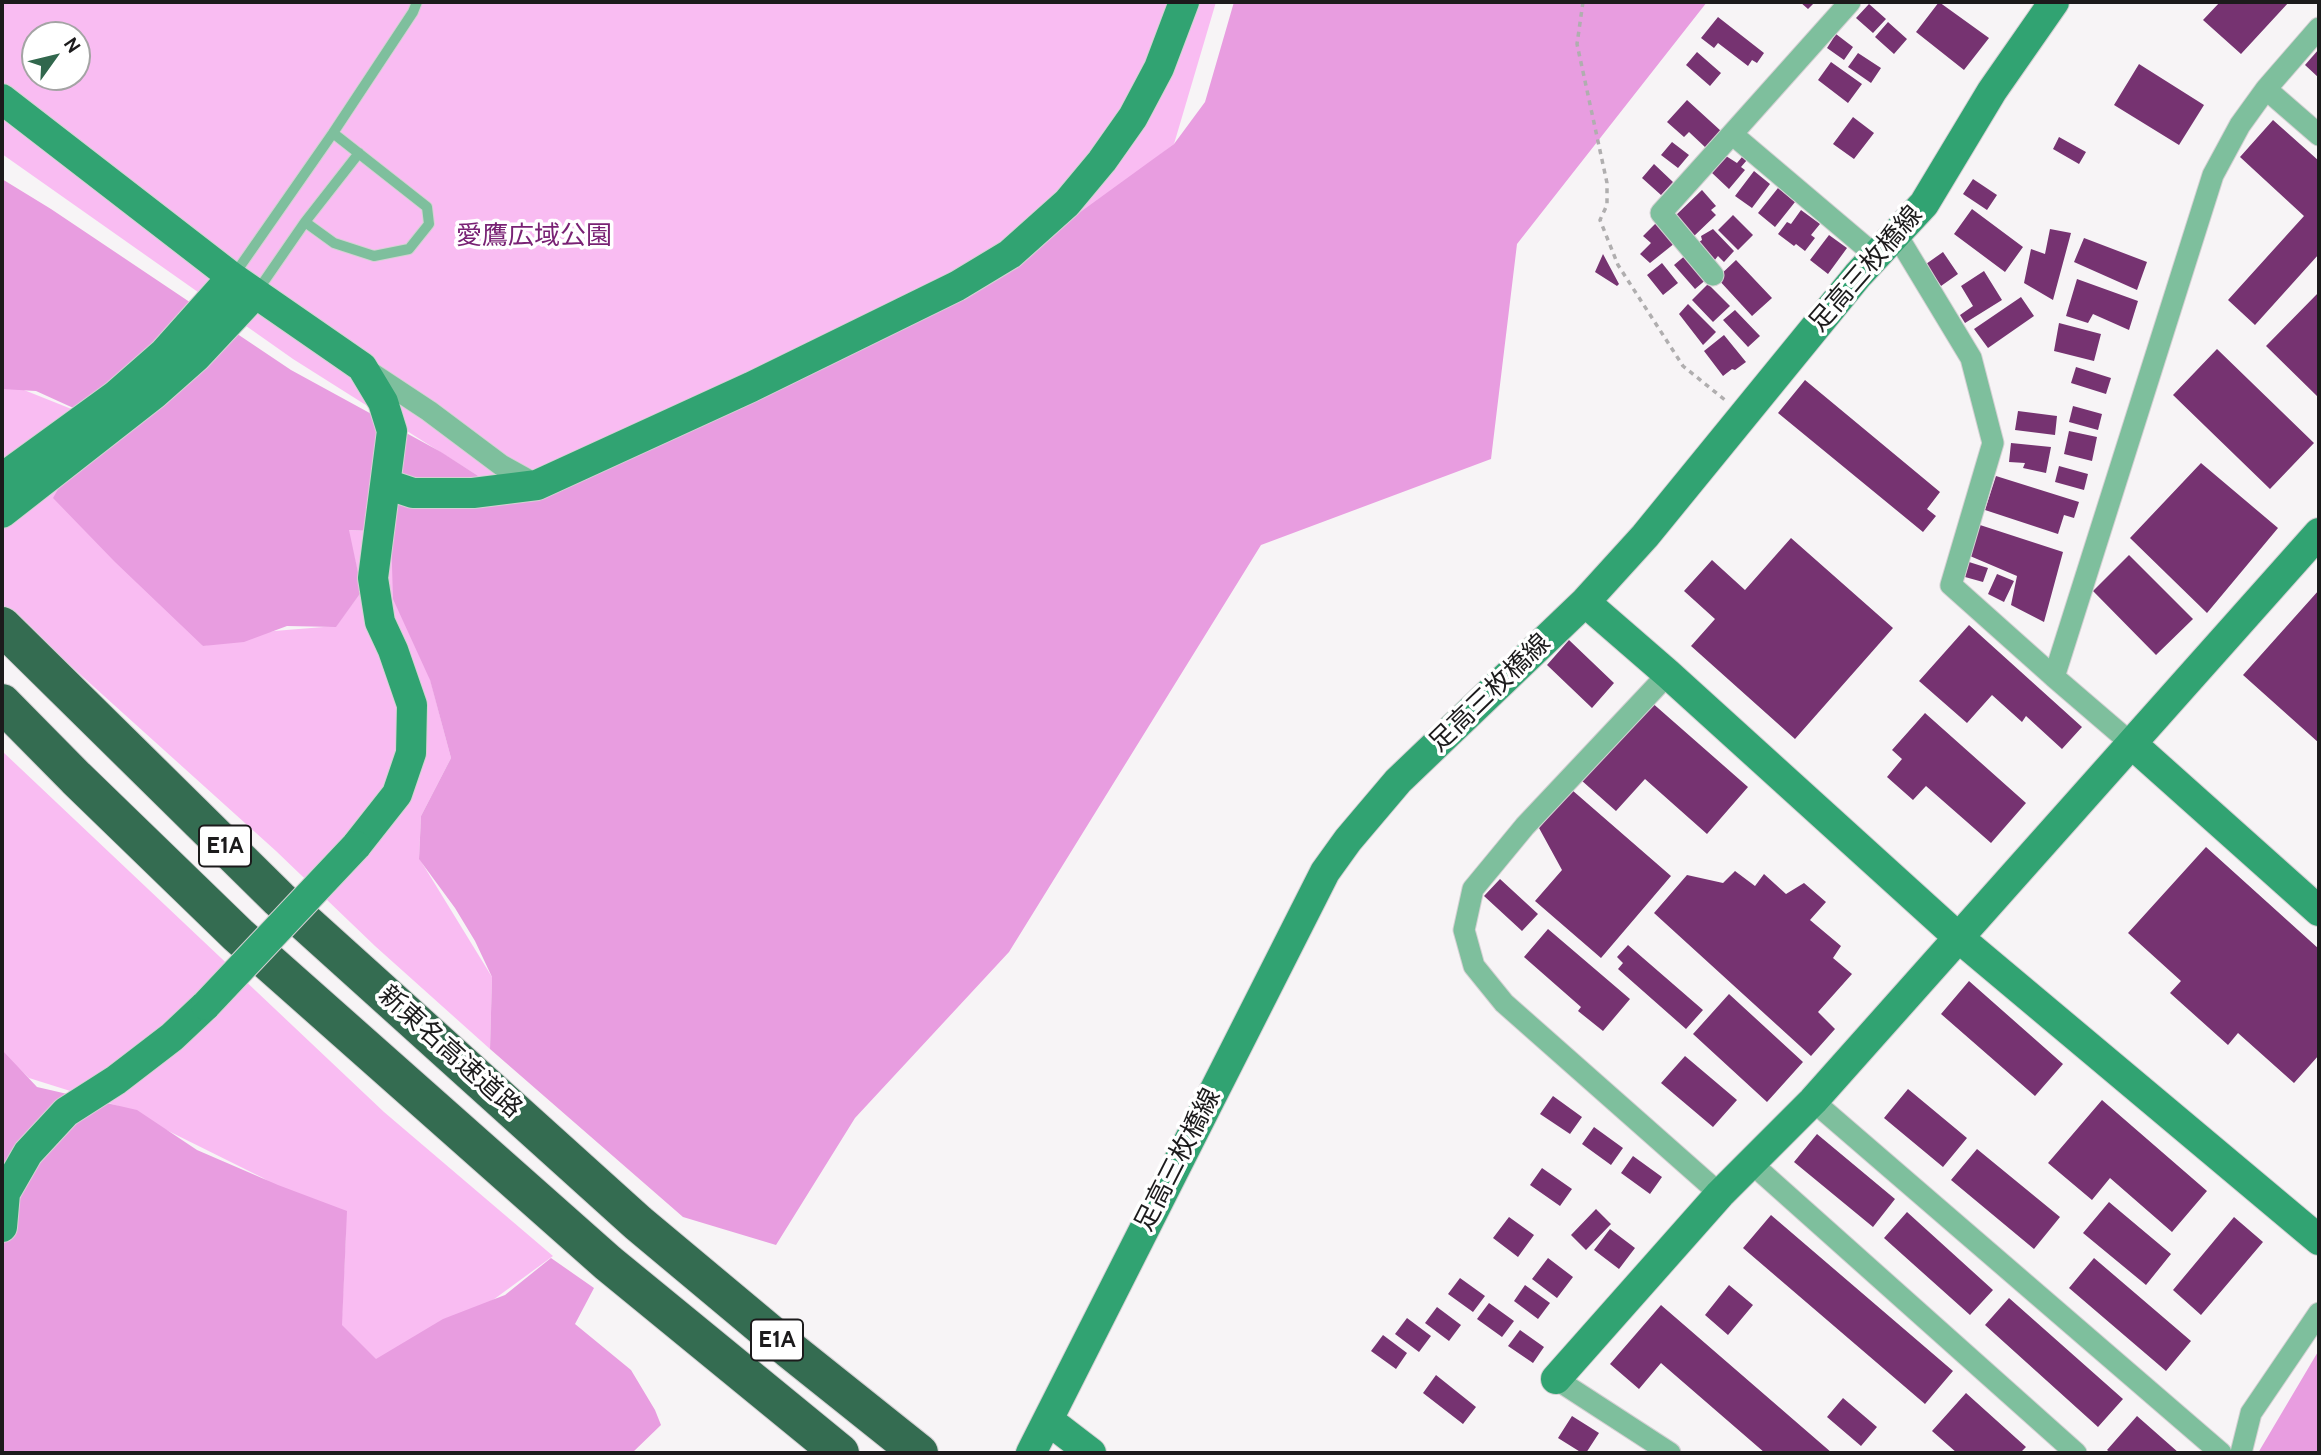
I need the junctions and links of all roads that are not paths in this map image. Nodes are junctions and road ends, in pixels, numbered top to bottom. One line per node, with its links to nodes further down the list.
1 (417, 2): 8 (lane)
2 (1184, 2): 18 (street)
3 (1850, 2): 9 (street)
4 (2054, 2): 13 (street, 足高三枚橋線)
5 (2319, 28): 6 (street)
6 (2266, 89): 10 (street); 24 (street)
7 (2, 99): 15 (street)
8 (333, 133): 11 (lane); 15 (lane)
9 (1732, 134): 13 (street); 14 (street)
10 (2319, 135)
11 (359, 153): 12 (lane); 12 (lane)
12 (305, 222): 15 (lane)
13 (1884, 247): 21 (street, 足高三枚橋線); 24 (street)
14 (1713, 275)
15 (244, 285): 16 (street); 19 (street)
16 (362, 367): 17 (street); 18 (street)
17 (386, 484): 18 (street); 32 (street, bridge)
18 (537, 485)
19 (10, 487)
20 (2319, 533): 26 (street)
21 (1585, 602): 23 (street); 36 (street, 足高三枚橋線)
22 (2, 626): 38 (highway, 新東名高速道路 / E1A)
23 (1668, 674): 28 (street); 31 (street)
24 (2054, 677): 26 (street)
25 (2, 703): 37 (highway, 新東名高速道路 / E1A)
26 (2132, 744): 27 (street); 28 (street)
27 (2319, 911)
28 (1959, 938): 29 (street); 33 (street)
29 (1812, 1101): 30 (street); 42 (street)
30 (1750, 1162): 31 (street); 41 (street)
31 (1720, 1194): 35 (street)
32 (2, 1227)
33 (2319, 1240)
34 (2319, 1313): 43 (street)
35 (1556, 1380): 40 (street)
36 (1040, 1436): 39 (street)
37 (840, 1453)
38 (919, 1453)
39 (1091, 1453)
40 (1670, 1453)
41 (2076, 1453)
42 (2221, 1453)
43 (2241, 1453)

